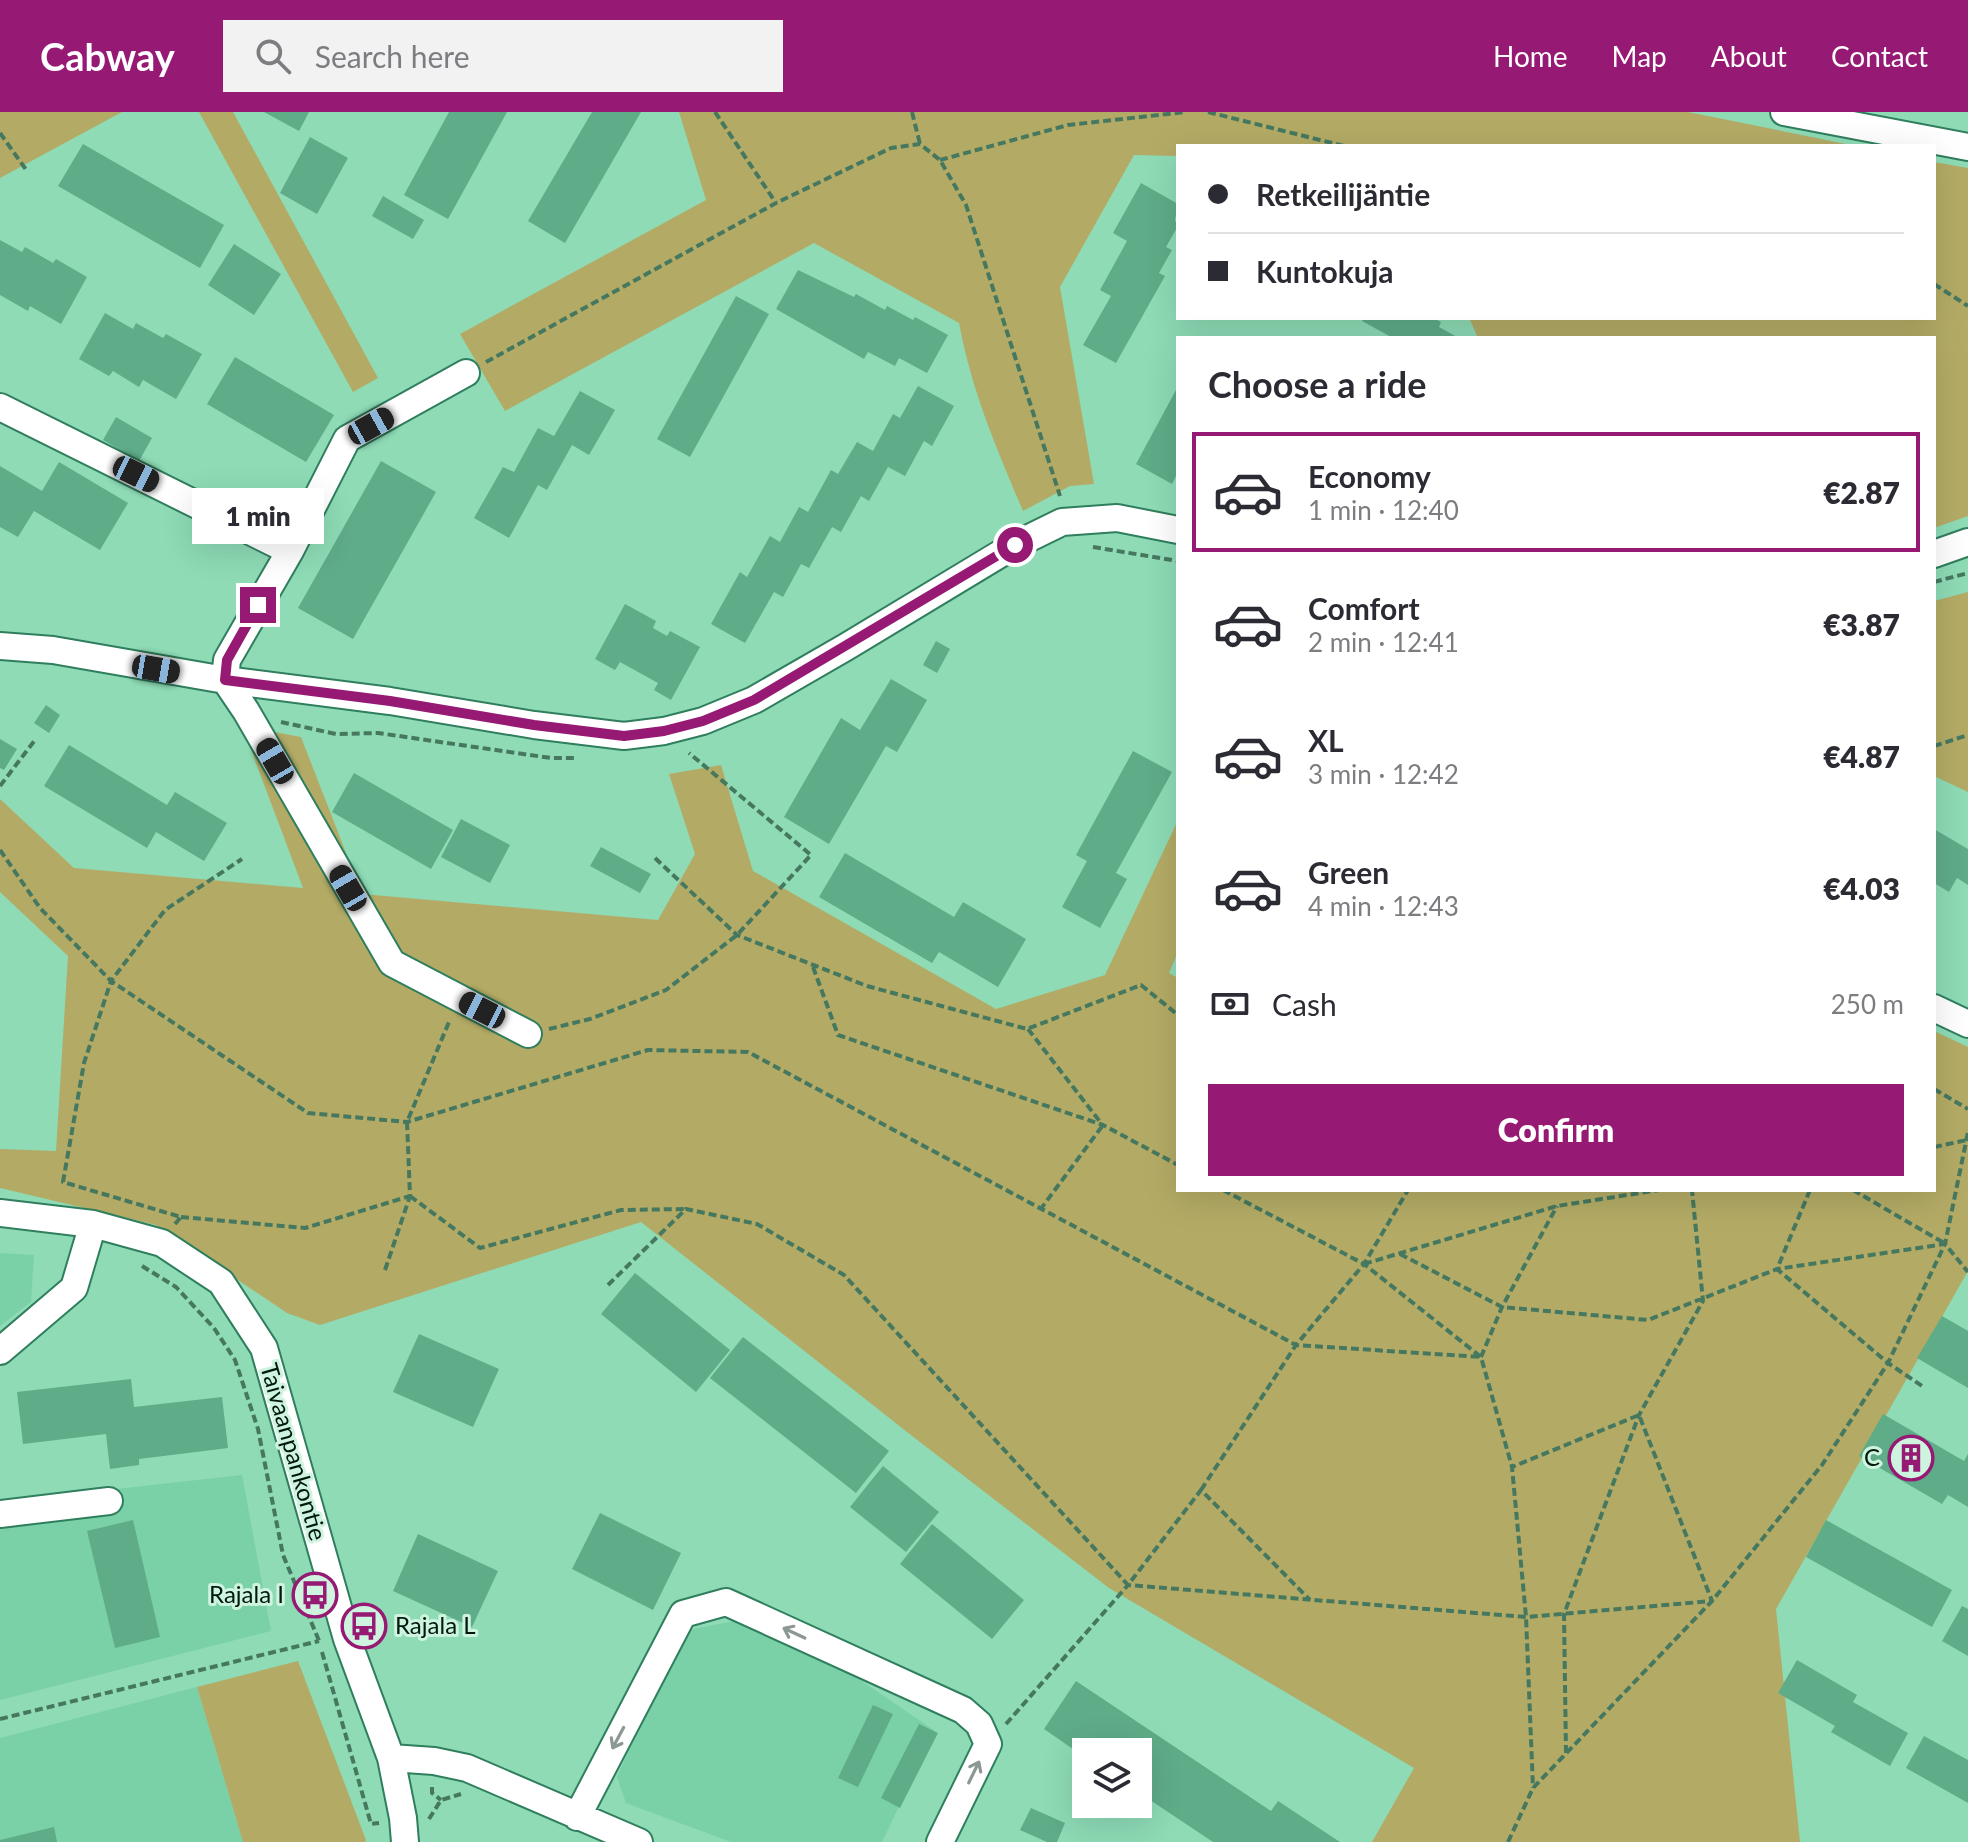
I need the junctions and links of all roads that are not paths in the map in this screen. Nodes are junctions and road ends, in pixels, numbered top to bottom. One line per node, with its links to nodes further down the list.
1 (1784, 112): 2 (street)
2 (1968, 147)
3 (466, 373): 7 (street)
4 (0, 407): 7 (street)
5 (1176, 530): 10 (street)
6 (1968, 542): 8 (street)
7 (290, 551): 10 (street)
8 (1936, 553)
9 (0, 646): 10 (street)
10 (225, 680): 13 (street)
11 (1936, 1009): 12 (street)
12 (1968, 1024)
13 (528, 1034)
14 (0, 1213): 15 (street, Taivaanpankontie)
15 (93, 1224): 16 (street); 19 (street, Taivaanpankontie)
16 (0, 1351)
17 (109, 1501): 18 (street)
18 (0, 1514)
19 (391, 1758): 20 (street); 21 (street, Taivaanpankontie)
20 (577, 1817): 22 (street); 23 (street, one-way to 20)
21 (405, 1842)
22 (639, 1842)
23 (940, 1842)

